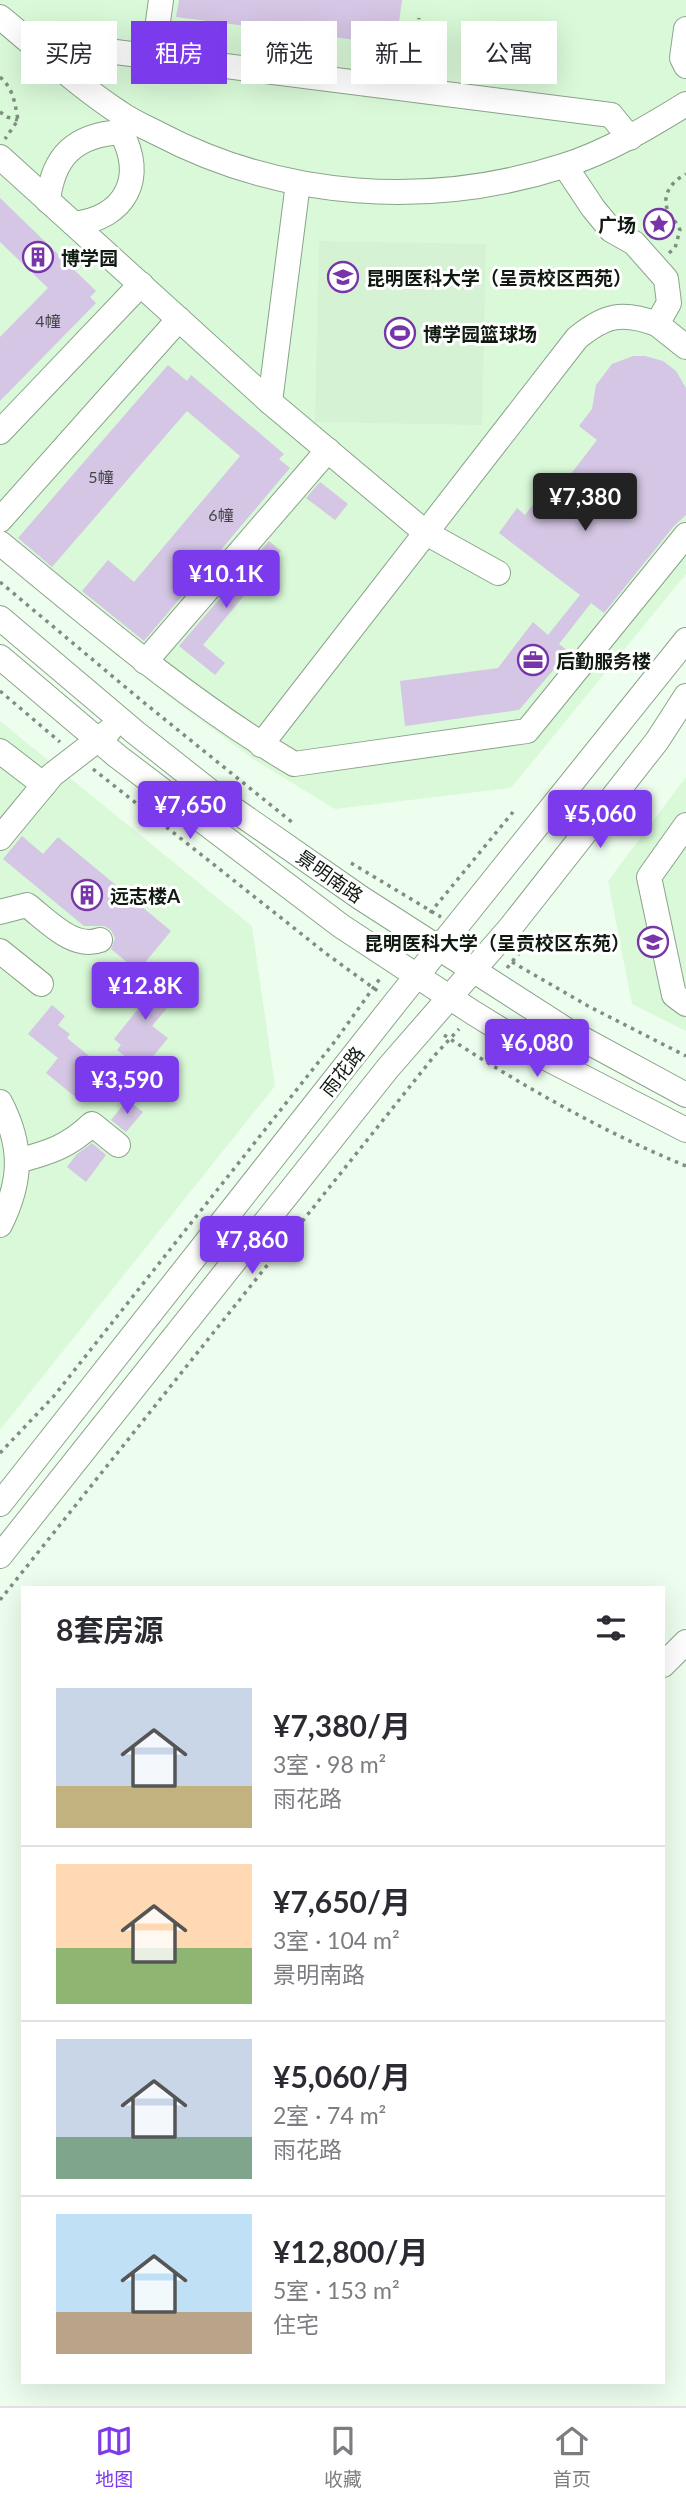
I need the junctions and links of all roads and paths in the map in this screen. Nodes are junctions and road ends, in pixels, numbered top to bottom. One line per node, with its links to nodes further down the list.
1 (161, 0): 4 (street)
2 (0, 17): 6 (street)
3 (419, 18): 11 (path)
4 (158, 21)
5 (686, 29): 8 (street)
6 (21, 34)
7 (227, 66): 11 (street)
8 (686, 66)
9 (0, 77): 14 (path)
10 (79, 84): 15 (street)
11 (411, 90): 16 (street)
12 (686, 104): 16 (street)
13 (0, 112): 14 (path)
14 (18, 120): 17 (path)
15 (125, 125): 21 (street); 22 (street); 23 (street)
16 (630, 138): 19 (street)
17 (0, 143)
18 (0, 157): 22 (street)
19 (565, 166): 21 (street); 24 (street)
20 (686, 174): 24 (path)
21 (298, 183): 29 (street)
22 (48, 201): 23 (street)
23 (74, 224): 25 (street)
24 (649, 259): 27 (street)
25 (141, 284): 26 (street); 30 (street)
26 (178, 319): 29 (street); 32 (street)
27 (657, 324): 28 (street); 33 (street)
28 (686, 347)
29 (270, 402): 31 (street)
30 (0, 432)
31 (328, 450): 33 (street); 41 (street)
32 (0, 520)
33 (426, 533): 36 (street); 45 (street)
34 (686, 535): 45 (street)
35 (0, 543): 41 (street)
36 (498, 573)
37 (0, 582): 50 (path)
38 (0, 618): 43 (street, 景明南路)
39 (686, 640): 55 (street, 雨花路)
40 (0, 657): 44 (street, 景明南路)
41 (145, 662): 45 (street)
42 (686, 696): 61 (street, 雨花路)
43 (122, 721): 44 (street); 56 (street, 景明南路)
44 (98, 740): 47 (street); 62 (street, 景明南路)
45 (261, 745)
46 (0, 751): 47 (street)
47 (48, 780): 51 (street)
48 (513, 812): 54 (path)
49 (686, 825): 68 (street)
50 (300, 829)
51 (0, 838)
52 (342, 858): 54 (path)
53 (0, 912): 57 (street)
54 (432, 912): 55 (path); 56 (path)
55 (456, 926): 58 (street, 雨花路)
56 (414, 932): 58 (street, 景明南路)
57 (100, 940)
58 (439, 948): 63 (street, 景明南路); 64 (street, 雨花路)
59 (0, 951): 65 (street)
60 (520, 951): 61 (path)
61 (502, 956): 63 (street, 雨花路); 66 (path); 70 (path)
62 (393, 960): 64 (street, 景明南路); 77 (path)
63 (473, 970): 66 (street, 景明南路); 67 (street, 雨花路)
64 (417, 976): 67 (street, 景明南路); 78 (street, 雨花路)
65 (41, 984)
66 (494, 984): 71 (street, 景明南路)
67 (449, 996): 69 (street, 景明南路); 79 (street, 雨花路)
68 (686, 1004)
69 (472, 1012): 73 (street, 景明南路); 80 (path)
70 (686, 1056)
71 (686, 1095)
72 (0, 1102): 75 (street)
73 (686, 1130)
74 (118, 1146): 75 (street)
75 (17, 1161): 76 (street)
76 (0, 1226)
77 (0, 1453)
78 (0, 1504)
79 (0, 1556)
80 (0, 1600)
81 (686, 1642): 82 (street)
82 (665, 1663)

